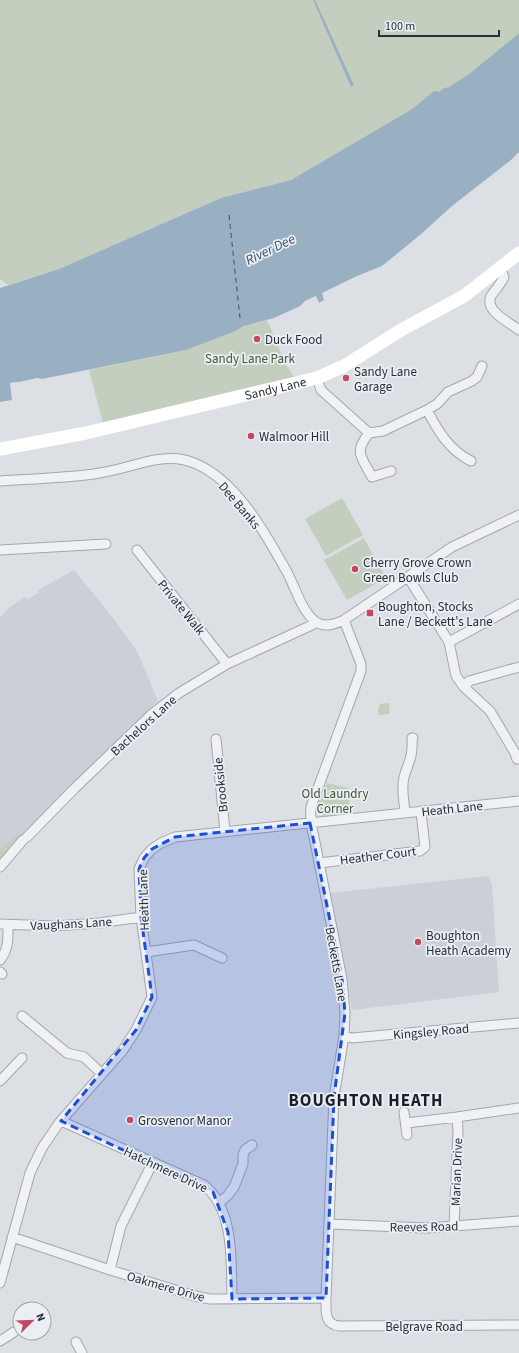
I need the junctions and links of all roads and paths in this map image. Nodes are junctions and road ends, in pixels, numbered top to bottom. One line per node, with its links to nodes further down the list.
1 (519, 253): 2 (main road, Sandy Lane)
2 (500, 268): 3 (street); 5 (main road, Sandy Lane)
3 (519, 330)
4 (482, 366): 6 (street)
5 (317, 378): 7 (street); 8 (main road, Sandy Lane)
6 (427, 410): 7 (street); 9 (street)
7 (369, 433): 10 (street)
8 (0, 449)
9 (463, 460)
10 (390, 471)
11 (0, 481): 19 (street, Dee Banks)
12 (519, 515): 16 (street)
13 (106, 544): 14 (street)
14 (0, 549)
15 (137, 550): 21 (street, Private Walk)
16 (408, 577): 18 (street); 20 (street)
17 (519, 604): 20 (street)
18 (344, 620): 19 (street); 30 (street, Becketts Lane)
19 (316, 622): 21 (street, Bachelors Lane)
20 (449, 642): 23 (street)
21 (227, 664): 33 (street, Bachelors Lane)
22 (519, 667): 23 (street)
23 (464, 687): 26 (street)
24 (412, 738): 28 (street)
25 (216, 739): 31 (street, Brookside)
26 (506, 757)
27 (519, 801): 29 (street, Heath Lane)
28 (405, 812): 29 (street, Heath Lane); 30 (street, Heath Lane)
29 (421, 812): 32 (street, Heather Court)
30 (310, 823): 31 (street, Heath Lane); 32 (street, Becketts Lane)
31 (225, 831): 34 (street, Heath Lane)
32 (319, 863): 41 (street, Becketts Lane)
33 (0, 867)
34 (141, 918): 35 (street, Vaughans Lane); 36 (street, Heath Lane)
35 (4, 924): 38 (street)
36 (146, 952): 37 (street); 43 (street, Heath Lane)
37 (222, 958)
38 (0, 960)
39 (22, 1016): 43 (street)
40 (519, 1022): 41 (street, Kingsley Road)
41 (344, 1036): 55 (street, Becketts Lane)
42 (22, 1058): 44 (street)
43 (102, 1074): 48 (street, Heath Lane)
44 (0, 1081)
45 (519, 1108): 47 (street, Marian Drive)
46 (404, 1112): 49 (street)
47 (457, 1118): 49 (street, Marian Drive); 56 (street, Marian Drive)
48 (61, 1121): 52 (street, Hatchmere Drive); 57 (street, Heath Lane)
49 (406, 1124): 50 (street)
50 (407, 1135)
51 (244, 1149): 53 (street)
52 (153, 1162): 53 (street, Hatchmere Drive); 58 (street)
53 (219, 1203): 61 (street, Hatchmere Drive)
54 (519, 1221): 56 (street, Reeves Road)
55 (329, 1224): 56 (street, Reeves Road); 60 (street, Becketts Lane)
56 (454, 1226)
57 (12, 1237): 58 (street, Oakmere Drive); 59 (street, Heath Lane)
58 (110, 1270): 61 (street, Oakmere Drive)
59 (0, 1283)
60 (326, 1298): 61 (street, Oakmere Drive); 62 (street, Becketts Lane)
61 (232, 1300)
62 (330, 1322): 63 (street, Belgrave Road)
63 (519, 1325)
64 (12, 1333): 65 (street)
65 (0, 1342)
66 (76, 1342): 67 (street)
67 (82, 1353)

